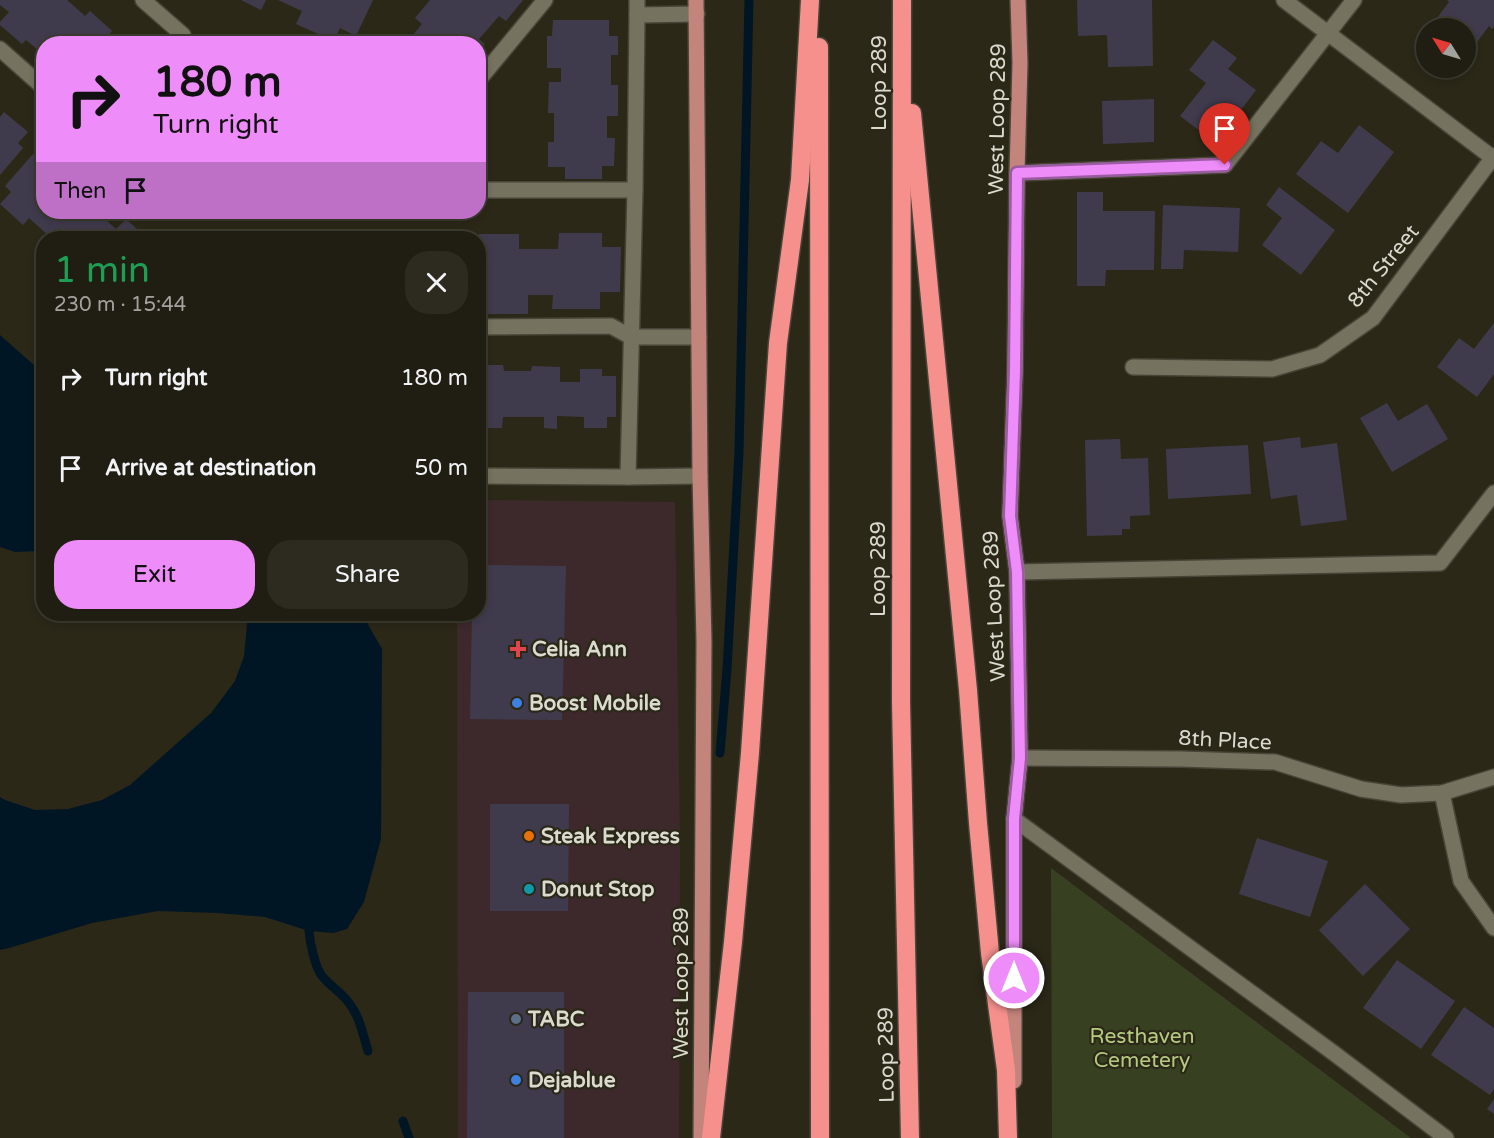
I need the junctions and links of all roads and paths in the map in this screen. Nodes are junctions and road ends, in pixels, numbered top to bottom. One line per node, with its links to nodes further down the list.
1 (143, 0): 12 (street)
2 (545, 0): 14 (street)
3 (810, 0): 35 (highway)
4 (819, 0): 36 (highway)
5 (1018, 0): 17 (main road, West Loop 289)
6 (1284, 0): 11 (street)
7 (1354, 0): 11 (street)
8 (902, 4): 37 (highway, Loop 289); 38 (highway)
9 (696, 7): 10 (street); 22 (main road, West Loop 289)
10 (637, 8): 19 (street)
11 (1328, 33): 16 (street); 17 (street)
12 (183, 35)
13 (0, 49): 15 (street)
14 (486, 71)
15 (36, 81)
16 (1493, 157): 23 (street, 8th Street)
17 (1017, 173): 28 (main road, West Loop 289)
18 (486, 190): 19 (street)
19 (635, 190): 21 (street)
20 (486, 327): 21 (street)
21 (631, 337): 22 (street); 26 (street)
22 (699, 338): 25 (main road, West Loop 289)
23 (1133, 366)
24 (486, 476): 26 (street)
25 (700, 476): 26 (street); 34 (main road, West Loop 289)
26 (628, 477)
27 (1494, 493): 28 (street)
28 (1017, 572): 29 (main road, West Loop 289)
29 (1020, 758): 31 (street, 8th Place); 32 (main road, West Loop 289)
30 (1494, 777): 31 (street, 8th Place)
31 (1442, 793): 33 (street)
32 (1014, 819): 39 (main road, West Loop 289); 40 (street)
33 (1494, 928)
34 (701, 1138)
35 (711, 1138)
36 (820, 1138)
37 (910, 1138)
38 (1008, 1138)
39 (1014, 1138)
40 (1446, 1138)

